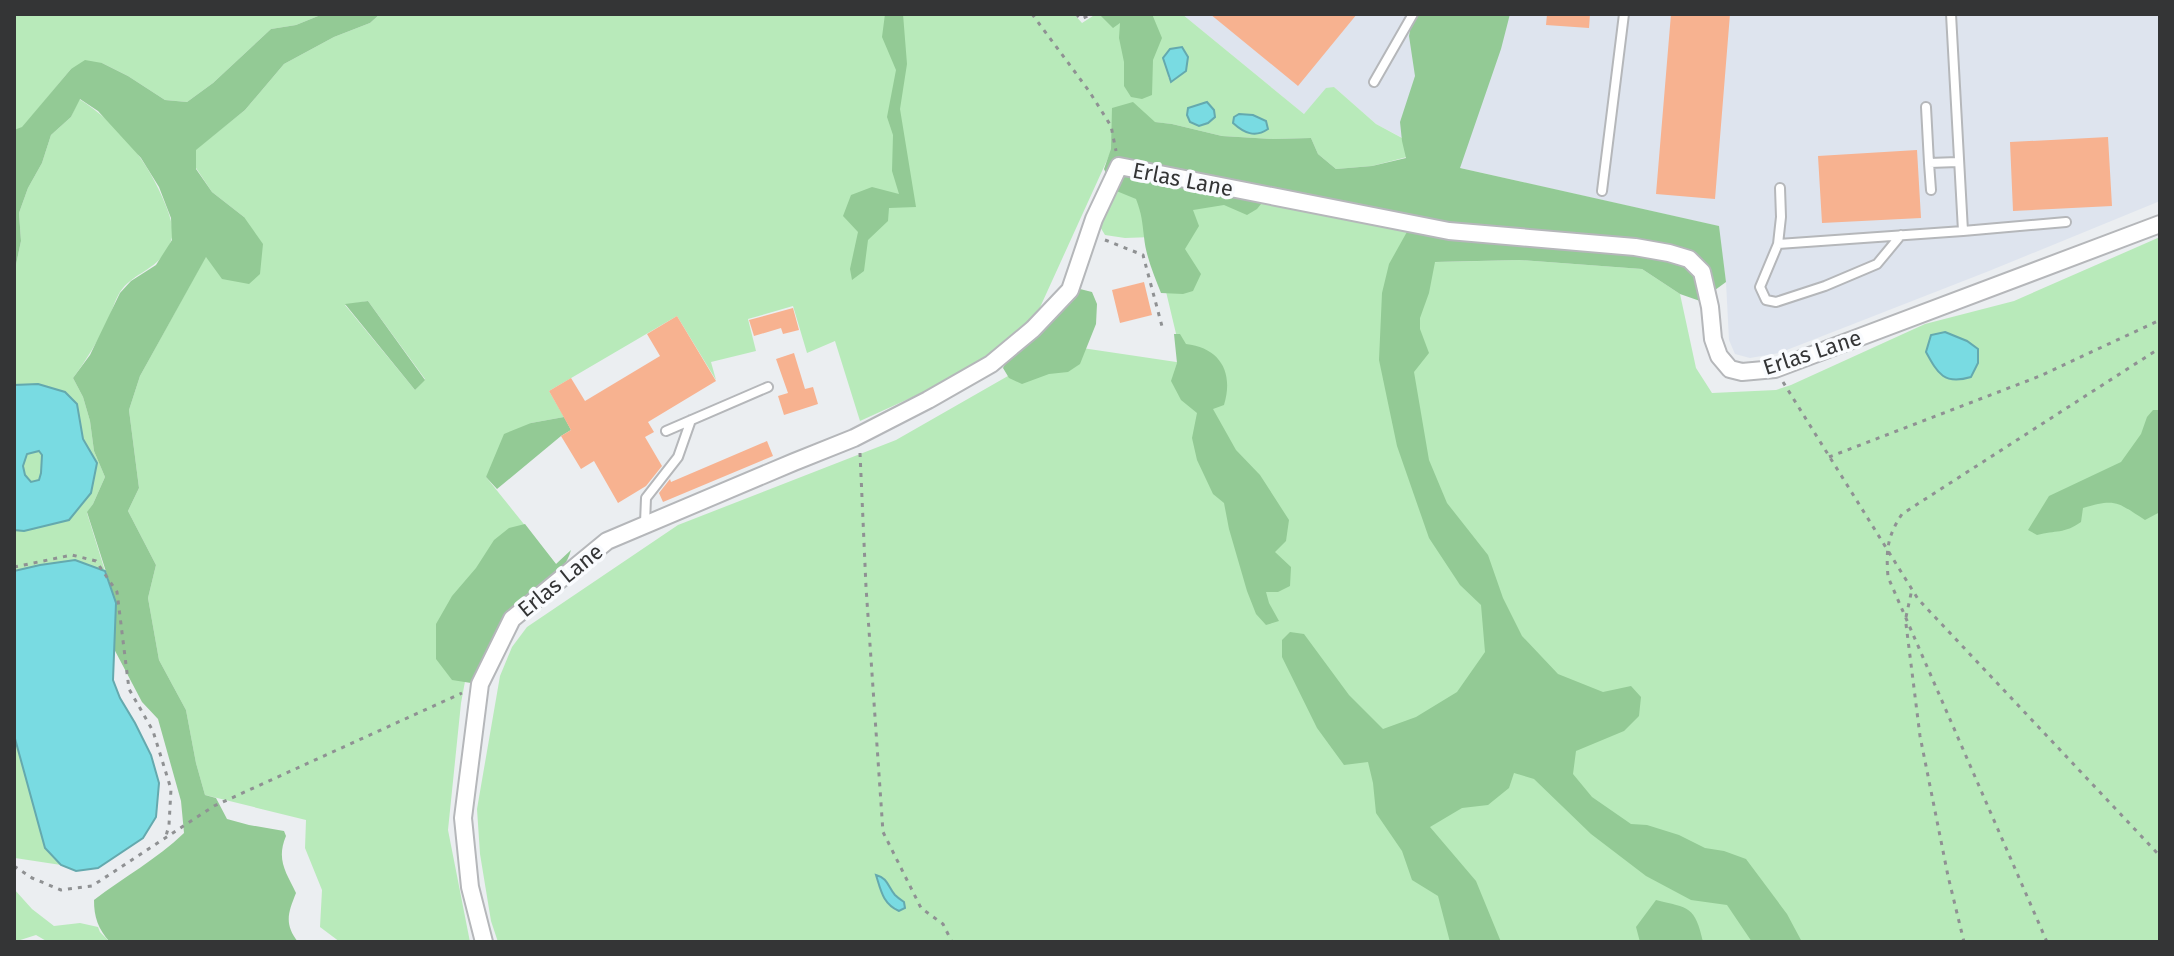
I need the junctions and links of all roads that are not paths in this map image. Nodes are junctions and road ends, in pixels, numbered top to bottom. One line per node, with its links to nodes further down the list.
1 (1413, 14): 4 (lane)
2 (1624, 14): 10 (lane)
3 (1951, 14): 6 (lane)
4 (1374, 82)
5 (1926, 107): 7 (lane)
6 (1958, 162): 7 (lane); 13 (lane)
7 (1929, 163): 9 (lane)
8 (1780, 188): 15 (lane)
9 (1931, 190)
10 (1602, 191)
11 (2066, 222): 13 (lane)
12 (2160, 224): 19 (street, Erlas Lane)
13 (1963, 231): 14 (lane)
14 (1901, 235): 15 (lane); 15 (lane)
15 (1778, 244)
16 (768, 387): 17 (lane)
17 (691, 420): 18 (lane); 19 (lane)
18 (666, 431)
19 (645, 524): 20 (street, Erlas Lane)
20 (484, 942)

